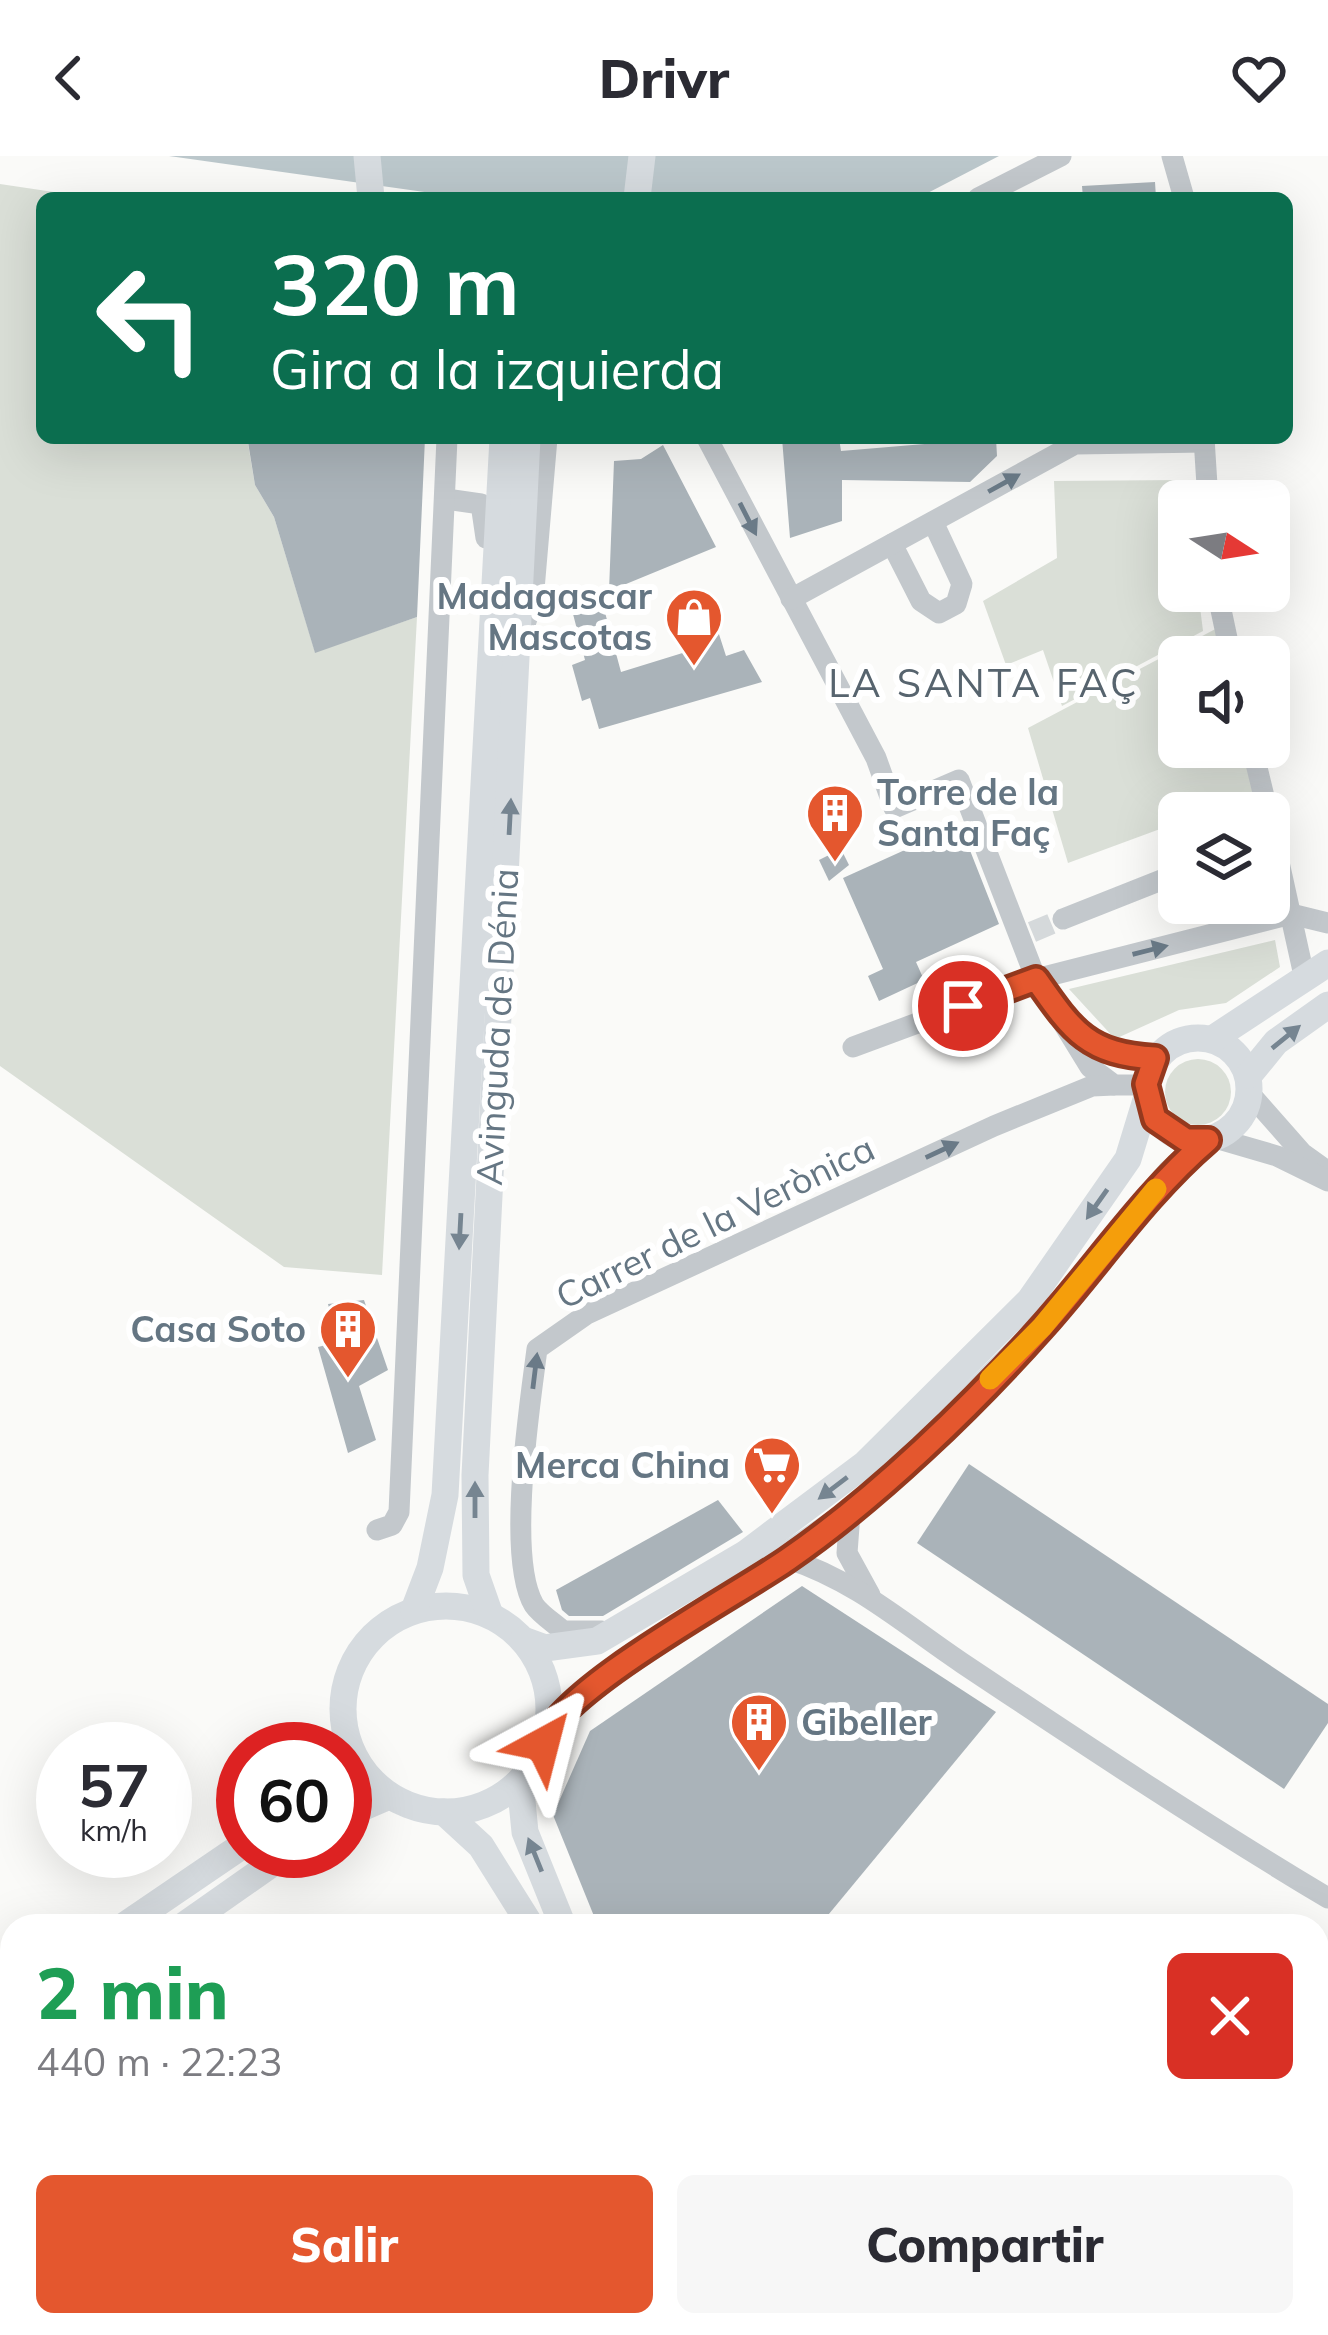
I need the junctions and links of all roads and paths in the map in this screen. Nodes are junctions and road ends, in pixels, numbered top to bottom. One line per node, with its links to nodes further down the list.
1 (367, 156): 5 (main road)
2 (642, 156): 6 (main road)
3 (1061, 156): 7 (street)
4 (1172, 156): 8 (street)
5 (370, 192)
6 (639, 192)
7 (990, 192)
8 (1182, 192)
9 (447, 444): 18 (street, Avinguda de Dénia)
10 (501, 444): 19 (street)
11 (503, 444): 23 (main road, Avinguda de Dénia)
12 (526, 444): 24 (main road, Avinguda de Dénia)
13 (546, 444): 24 (street)
14 (710, 444): 22 (street, one-way to 22)
15 (1075, 444): 20 (street, one-way to 15)
16 (1204, 444): 17 (street)
17 (1207, 480)
18 (446, 499): 19 (street); 44 (street, Avinguda de Dénia)
19 (470, 500): 23 (street)
20 (933, 522): 21 (street); 21 (street)
21 (892, 544): 22 (street)
22 (790, 599): 31 (street)
23 (497, 604): 47 (main road, Avinguda de Dénia, one-way to 47)
24 (520, 639): 48 (main road, Avinguda de Dénia, one-way to 24)
25 (1158, 882): 28 (street)
26 (1290, 910): 27 (street)
27 (1291, 914): 29 (street); 31 (street, one-way to 27); 32 (street)
28 (1063, 920)
29 (1328, 922)
30 (1328, 963): 32 (main road)
31 (1035, 974): 34 (street); 36 (street)
32 (1305, 980): 35 (main road)
33 (1328, 1005): 38 (main road, one-way to 33)
34 (1071, 1030): 37 (street); 39 (street)
35 (1214, 1038): 37 (main road); 38 (main road)
36 (853, 1047)
37 (1149, 1081): 39 (street, Carrer de la Verònica); 40 (main road); 49 (main road, one-way to 49)
38 (1249, 1084): 40 (main road); 41 (street)
39 (1114, 1085): 49 (street, Carrer de la Verònica, one-way to 39)
40 (1211, 1139): 42 (street); 43 (main road)
41 (1328, 1172)
42 (1328, 1181)
43 (850, 1513): 45 (main road); 46 (street)
44 (377, 1529)
45 (789, 1559): 46 (street); 52 (main road)
46 (870, 1596): 60 (street)
47 (413, 1610): 48 (main road); 51 (main road)
48 (490, 1615): 50 (main road)
49 (615, 1631): 50 (main road)
50 (523, 1640): 52 (main road)
51 (344, 1722)
52 (548, 1724): 54 (main road)
53 (372, 1781): 55 (main road)
54 (520, 1781): 57 (main road); 64 (main road, one-way to 54)
55 (389, 1796): 56 (main road); 57 (main road)
56 (372, 1803)
57 (444, 1812): 63 (main road)
58 (216, 1863): 61 (main road)
59 (251, 1878): 62 (main road)
60 (1328, 1898)
61 (142, 1914)
62 (200, 1914)
63 (524, 1914)
64 (558, 1914)

